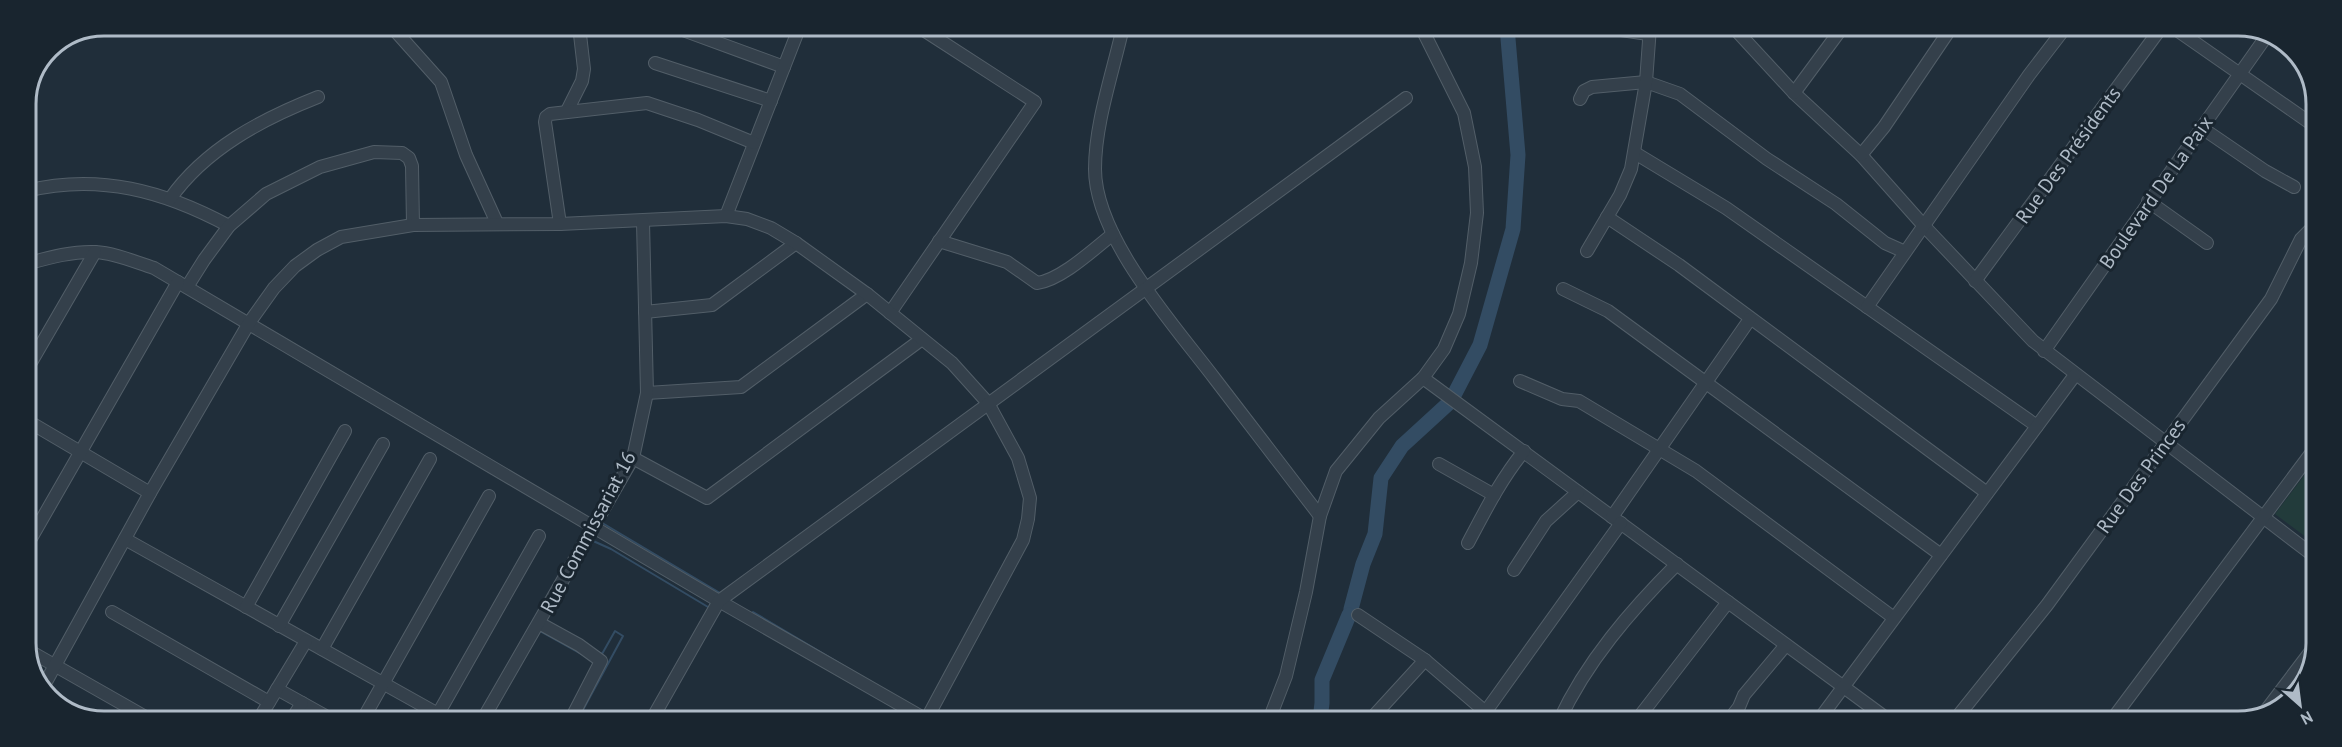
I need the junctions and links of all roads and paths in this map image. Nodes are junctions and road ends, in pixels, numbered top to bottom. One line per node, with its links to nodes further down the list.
1 (400, 36): 38 (street)
2 (580, 36): 25 (street)
3 (699, 36): 17 (street)
4 (796, 36): 17 (street)
5 (933, 36): 45 (street)
6 (1121, 36): 43 (street)
7 (1425, 36): 66 (street)
8 (1649, 36): 19 (street)
9 (1741, 36): 20 (street)
10 (1836, 36): 20 (street)
11 (1946, 36): 30 (street)
12 (2059, 36): 42 (street)
13 (2155, 36): 52 (street, Rue Des Présidents)
14 (2186, 36): 18 (street)
15 (2263, 41): 18 (street, Boulevard De La Paix)
16 (655, 63): 24 (street)
17 (784, 67): 24 (street)
18 (2241, 73): 26 (street); 27 (street, Boulevard De La Paix)
19 (1646, 82): 23 (street); 29 (street); 50 (street)
20 (1794, 93): 30 (street)
21 (318, 98): 33 (street)
22 (1406, 98): 54 (street)
23 (1580, 99)
24 (771, 101): 28 (street)
25 (567, 111): 28 (street); 39 (street)
26 (2306, 120)
27 (2202, 128): 31 (street); 34 (street, Boulevard De La Paix)
28 (754, 143): 35 (street)
29 (1635, 153): 36 (street); 57 (street)
30 (1861, 154): 42 (street)
31 (2294, 187)
32 (36, 190): 33 (street)
33 (170, 199): 41 (street)
34 (2148, 201): 47 (street); 63 (street, Boulevard De La Paix)
35 (726, 216): 37 (street); 46 (street)
36 (1607, 217): 48 (street); 60 (street)
37 (643, 222): 39 (street); 58 (street, Rue Commissariat 16)
38 (497, 223): 39 (street); 40 (street)
39 (560, 224)
40 (413, 225): 41 (street); 61 (street)
41 (230, 226): 53 (street)
42 (1924, 226): 50 (street); 52 (street)
43 (1113, 234): 45 (street); 54 (street)
44 (2306, 234): 74 (street, Rue Des Princes)
45 (939, 241): 59 (street)
46 (796, 243): 56 (street); 58 (street)
47 (2207, 243)
48 (1587, 251)
49 (95, 252): 51 (street); 53 (street); 64 (street)
50 (1905, 252): 57 (street)
51 (36, 262)
52 (1975, 281): 63 (street)
53 (183, 285): 61 (street); 78 (street)
54 (1146, 288): 70 (street); 88 (street)
55 (1563, 289): 68 (street)
56 (867, 294): 59 (street); 69 (street)
57 (1867, 307): 72 (street)
58 (645, 312): 69 (street, Rue Commissariat 16)
59 (890, 313): 62 (street)
60 (1750, 319): 68 (street); 85 (street)
61 (249, 323): 84 (street); 91 (street)
62 (922, 339): 70 (street); 79 (street)
63 (2044, 351): 65 (street)
64 (36, 354)
65 (2075, 375): 72 (street); 74 (street)
66 (1423, 378): 77 (street); 88 (street)
67 (1520, 381): 76 (street)
68 (1706, 382): 76 (street); 97 (street)
69 (647, 393): 79 (street, Rue Commissariat 16)
70 (988, 403): 100 (street); 133 (street)
71 (36, 426): 78 (street)
72 (2037, 426): 85 (street)
73 (345, 431): 102 (street)
74 (2167, 441): 89 (street); 143 (street, Rue Des Princes)
75 (382, 444): 107 (street)
76 (1660, 450): 90 (street); 105 (street)
77 (1524, 451): 83 (street); 86 (street)
78 (80, 453): 84 (street); 92 (street)
79 (633, 458): 91 (street, Rue Commissariat 16)
80 (430, 459): 110 (street)
81 (2306, 460): 89 (street)
82 (1439, 464): 86 (street)
83 (1578, 492): 90 (street); 99 (street)
84 (150, 493): 94 (street)
85 (1987, 493): 97 (street)
86 (1494, 495): 95 (street)
87 (489, 496): 116 (street)
88 (1320, 516): 134 (street)
89 (2264, 516): 96 (street); 144 (street)
90 (1617, 520): 98 (street); 137 (street)
91 (595, 528): 100 (street); 106 (street, Rue Commissariat 16)
92 (36, 530)
93 (539, 536): 128 (street)
94 (125, 540): 102 (street); 114 (street)
95 (1468, 543)
96 (2306, 550)
97 (1941, 555): 105 (street)
98 (1677, 564): 101 (street); 138 (street)
99 (1514, 570)
100 (719, 601): 131 (street); 132 (street)
101 (1728, 602): 109 (street); 139 (street)
102 (246, 607): 107 (street)
103 (112, 612): 120 (street)
104 (1358, 615): 112 (street)
105 (1894, 618): 117 (street)
106 (539, 623): 129 (street, Rue Commissariat 16); 130 (street)
107 (279, 626): 108 (street)
108 (306, 641): 110 (street); 118 (street)
109 (1786, 645): 117 (street); 140 (street)
110 (322, 650): 116 (street)
111 (37, 654): 114 (street)
112 (1425, 660): 135 (street); 136 (street)
113 (2304, 660): 119 (street)
114 (56, 665): 115 (street); 122 (street)
115 (47, 681)
116 (383, 684): 126 (street); 127 (street)
117 (1843, 687): 141 (street); 142 (street)
118 (277, 689): 120 (street); 121 (street)
119 (2273, 701)
120 (269, 702): 123 (street)
121 (302, 703): 124 (street); 125 (street)
122 (134, 711)
123 (264, 711)
124 (297, 711)
125 (316, 711)
126 (370, 711)
127 (432, 711)
128 (446, 711)
129 (488, 711)
130 (576, 711)
131 (657, 711)
132 (910, 711)
133 (931, 711)
134 (1272, 711)
135 (1378, 711)
136 (1476, 711)
137 (1486, 711)
138 (1564, 711)
139 (1644, 711)
140 (1736, 711)
141 (1825, 711)
142 (1876, 711)
143 (1962, 711)
144 (2118, 711)

